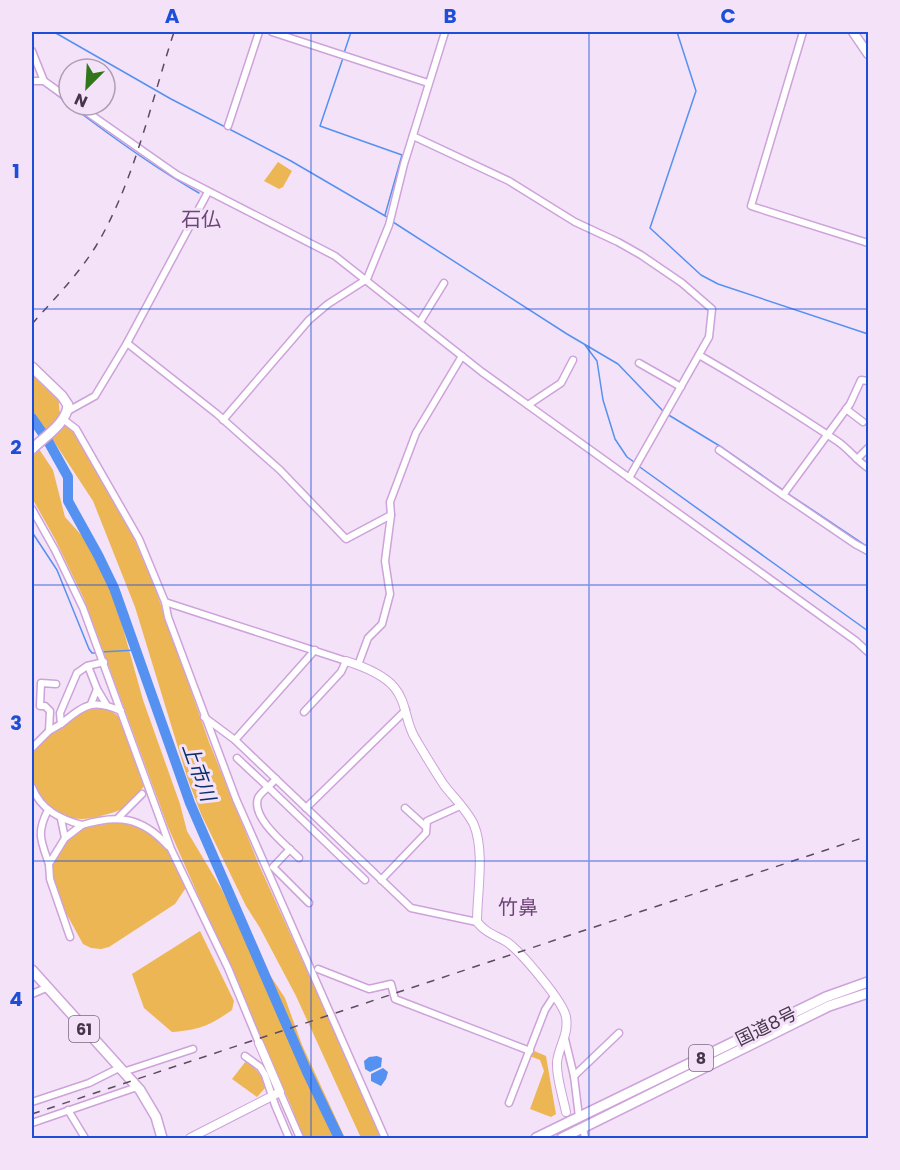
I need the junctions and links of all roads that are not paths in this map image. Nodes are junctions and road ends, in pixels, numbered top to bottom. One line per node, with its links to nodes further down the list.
1 (259, 32): 13 (street)
2 (272, 32): 10 (street)
3 (446, 32): 10 (street)
4 (803, 32): 16 (street)
5 (853, 32): 7 (main road)
6 (32, 51): 9 (street)
7 (868, 54)
8 (32, 81): 9 (street)
9 (44, 81): 11 (street)
10 (428, 83): 14 (street)
11 (57, 90)
12 (94, 117): 15 (street)
13 (228, 126)
14 (413, 136): 17 (street); 21 (street)
15 (208, 192): 17 (street); 20 (street)
16 (868, 243)
17 (367, 279): 19 (street); 31 (street)
18 (444, 283): 19 (street)
19 (420, 322): 22 (street)
20 (127, 343): 30 (street); 31 (street)
21 (699, 355): 27 (street); 33 (street)
22 (462, 356): 28 (street); 42 (street)
23 (573, 360): 28 (street)
24 (639, 363): 27 (street)
25 (32, 367): 30 (main road)
26 (868, 381): 29 (street)
27 (681, 387): 39 (street)
28 (528, 405): 39 (street)
29 (846, 409): 32 (street); 33 (street)
30 (65, 415): 35 (main road); 44 (street)
31 (223, 420): 42 (street)
32 (863, 422)
33 (826, 434): 37 (street); 40 (street)
34 (868, 448): 37 (street)
35 (32, 449)
36 (719, 450): 40 (street)
37 (857, 459): 38 (street)
38 (868, 468)
39 (629, 478): 46 (street)
40 (783, 495): 43 (street)
41 (32, 509): 48 (street)
42 (391, 514): 49 (street)
43 (868, 551)
44 (165, 602): 45 (street); 58 (street)
45 (315, 650): 47 (street); 61 (street)
46 (868, 652)
47 (346, 661): 49 (street); 57 (street)
48 (104, 662): 50 (street); 56 (street)
49 (358, 665): 55 (street)
50 (88, 666): 52 (street); 59 (street)
51 (56, 684): 60 (street)
52 (96, 689): 53 (street); 54 (street)
53 (91, 704): 54 (street); 59 (street)
54 (106, 704): 56 (street)
55 (406, 710): 68 (street); 69 (street)
56 (122, 711): 77 (street)
57 (304, 712)
58 (204, 717): 61 (street); 115 (street)
59 (62, 724): 60 (street)
60 (49, 731): 62 (street)
61 (235, 740): 64 (street)
62 (32, 748)
63 (237, 758): 65 (street)
64 (276, 779): 65 (street); 69 (street)
65 (268, 787): 78 (street); 81 (street)
66 (32, 788): 71 (street)
67 (142, 795): 72 (street)
68 (460, 806): 75 (street); 84 (street)
69 (306, 808): 82 (street)
70 (405, 808): 75 (street)
71 (48, 810): 73 (street); 80 (street)
72 (119, 818): 74 (street); 77 (street)
73 (61, 819): 74 (street); 76 (street)
74 (82, 825): 76 (street)
75 (426, 828): 82 (street)
76 (65, 838): 80 (street)
77 (171, 849): 95 (street)
78 (290, 849): 79 (street); 83 (street)
79 (299, 858)
80 (49, 864): 85 (street)
81 (365, 880)
82 (381, 880): 84 (street)
83 (309, 903)
84 (477, 922): 92 (street)
85 (70, 937)
86 (318, 969): 97 (street)
87 (32, 970): 89 (main road, 61)
88 (868, 982): 107 (main road, 国道8号 / 8)
89 (46, 988): 91 (street); 99 (main road, 61)
90 (868, 993): 109 (main road, 国道8号 / 8)
91 (32, 994)
92 (554, 996): 94 (street); 97 (street)
93 (619, 1033): 100 (street)
94 (566, 1039): 100 (street); 106 (street)
95 (259, 1043): 102 (street)
96 (193, 1048): 99 (street)
97 (530, 1051): 104 (street)
98 (244, 1056): 102 (street)
99 (121, 1070): 101 (main road, 61); 103 (street)
100 (574, 1076): 107 (street)
101 (136, 1087): 105 (street); 111 (main road, 61)
102 (276, 1093): 112 (street); 113 (street); 114 (street)
103 (32, 1102)
104 (510, 1103)
105 (68, 1110): 108 (street); 110 (street)
106 (566, 1112)
107 (579, 1117): 116 (main road, 国道8号 / 8)
108 (32, 1123)
109 (583, 1128): 117 (main road, 国道8号 / 8); 118 (street)
110 (85, 1138)
111 (162, 1138)
112 (190, 1138)
113 (289, 1138)
114 (300, 1138)
115 (385, 1138)
116 (536, 1138)
117 (562, 1138)
118 (585, 1138)

